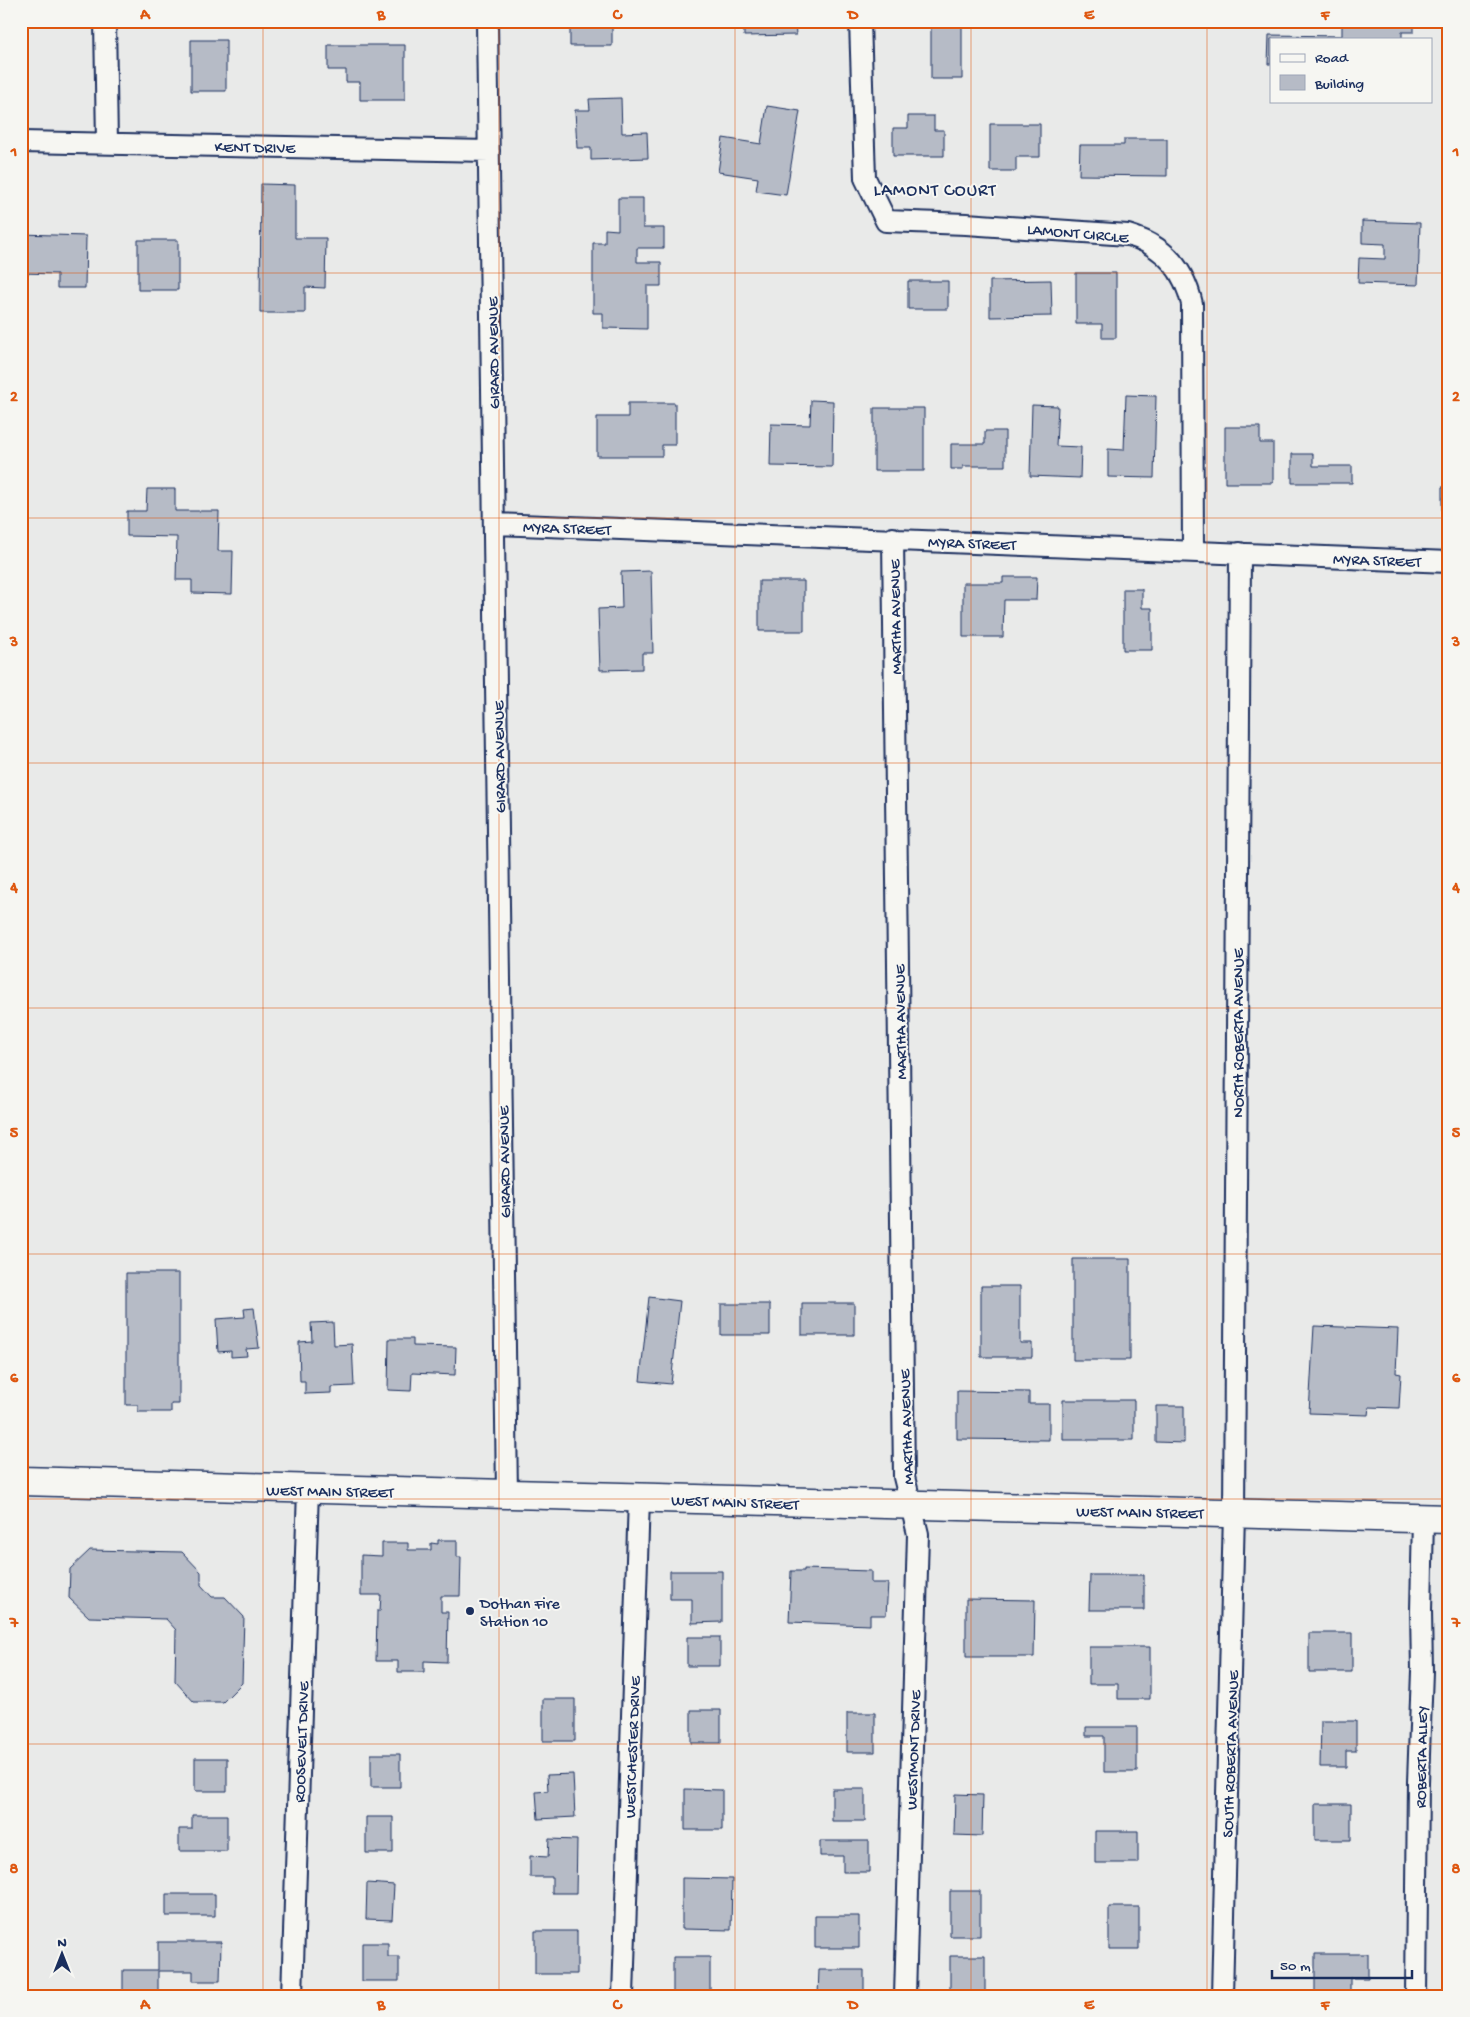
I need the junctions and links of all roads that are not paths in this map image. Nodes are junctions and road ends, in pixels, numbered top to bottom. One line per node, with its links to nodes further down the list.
1 (106, 21): 5 (street)
2 (487, 21): 6 (street, GIRARD AVENUE)
3 (860, 21): 9 (street, LAMONT CIRCLE)
4 (21, 142): 5 (street, KENT DRIVE)
5 (107, 143): 6 (street, KENT DRIVE)
6 (489, 151): 7 (street, GIRARD AVENUE)
7 (495, 524): 8 (street, MYRA STREET); 14 (street, GIRARD AVENUE)
8 (893, 538): 9 (street, MYRA STREET); 16 (street, MARTHA AVENUE)
9 (1193, 551): 10 (street, MYRA STREET)
10 (1240, 553): 11 (street, MYRA STREET); 17 (street, NORTH ROBERTA AVENUE)
11 (1449, 562)
12 (21, 1482): 13 (main road, WEST MAIN STREET)
13 (308, 1489): 14 (main road, WEST MAIN STREET); 19 (street, ROOSEVELT DRIVE)
14 (507, 1494): 15 (main road, WEST MAIN STREET)
15 (639, 1498): 16 (main road, WEST MAIN STREET); 20 (street, WESTCHESTER DRIVE)
16 (911, 1505): 17 (main road, WEST MAIN STREET); 21 (street, WESTMONT DRIVE)
17 (1234, 1513): 18 (main road, WEST MAIN STREET); 22 (street, SOUTH ROBERTA AVENUE)
18 (1436, 1518): 23 (street, ROBERTA ALLEY)
19 (292, 1996)
20 (623, 1996)
21 (905, 1996)
22 (1222, 1996)
23 (1416, 1996)

